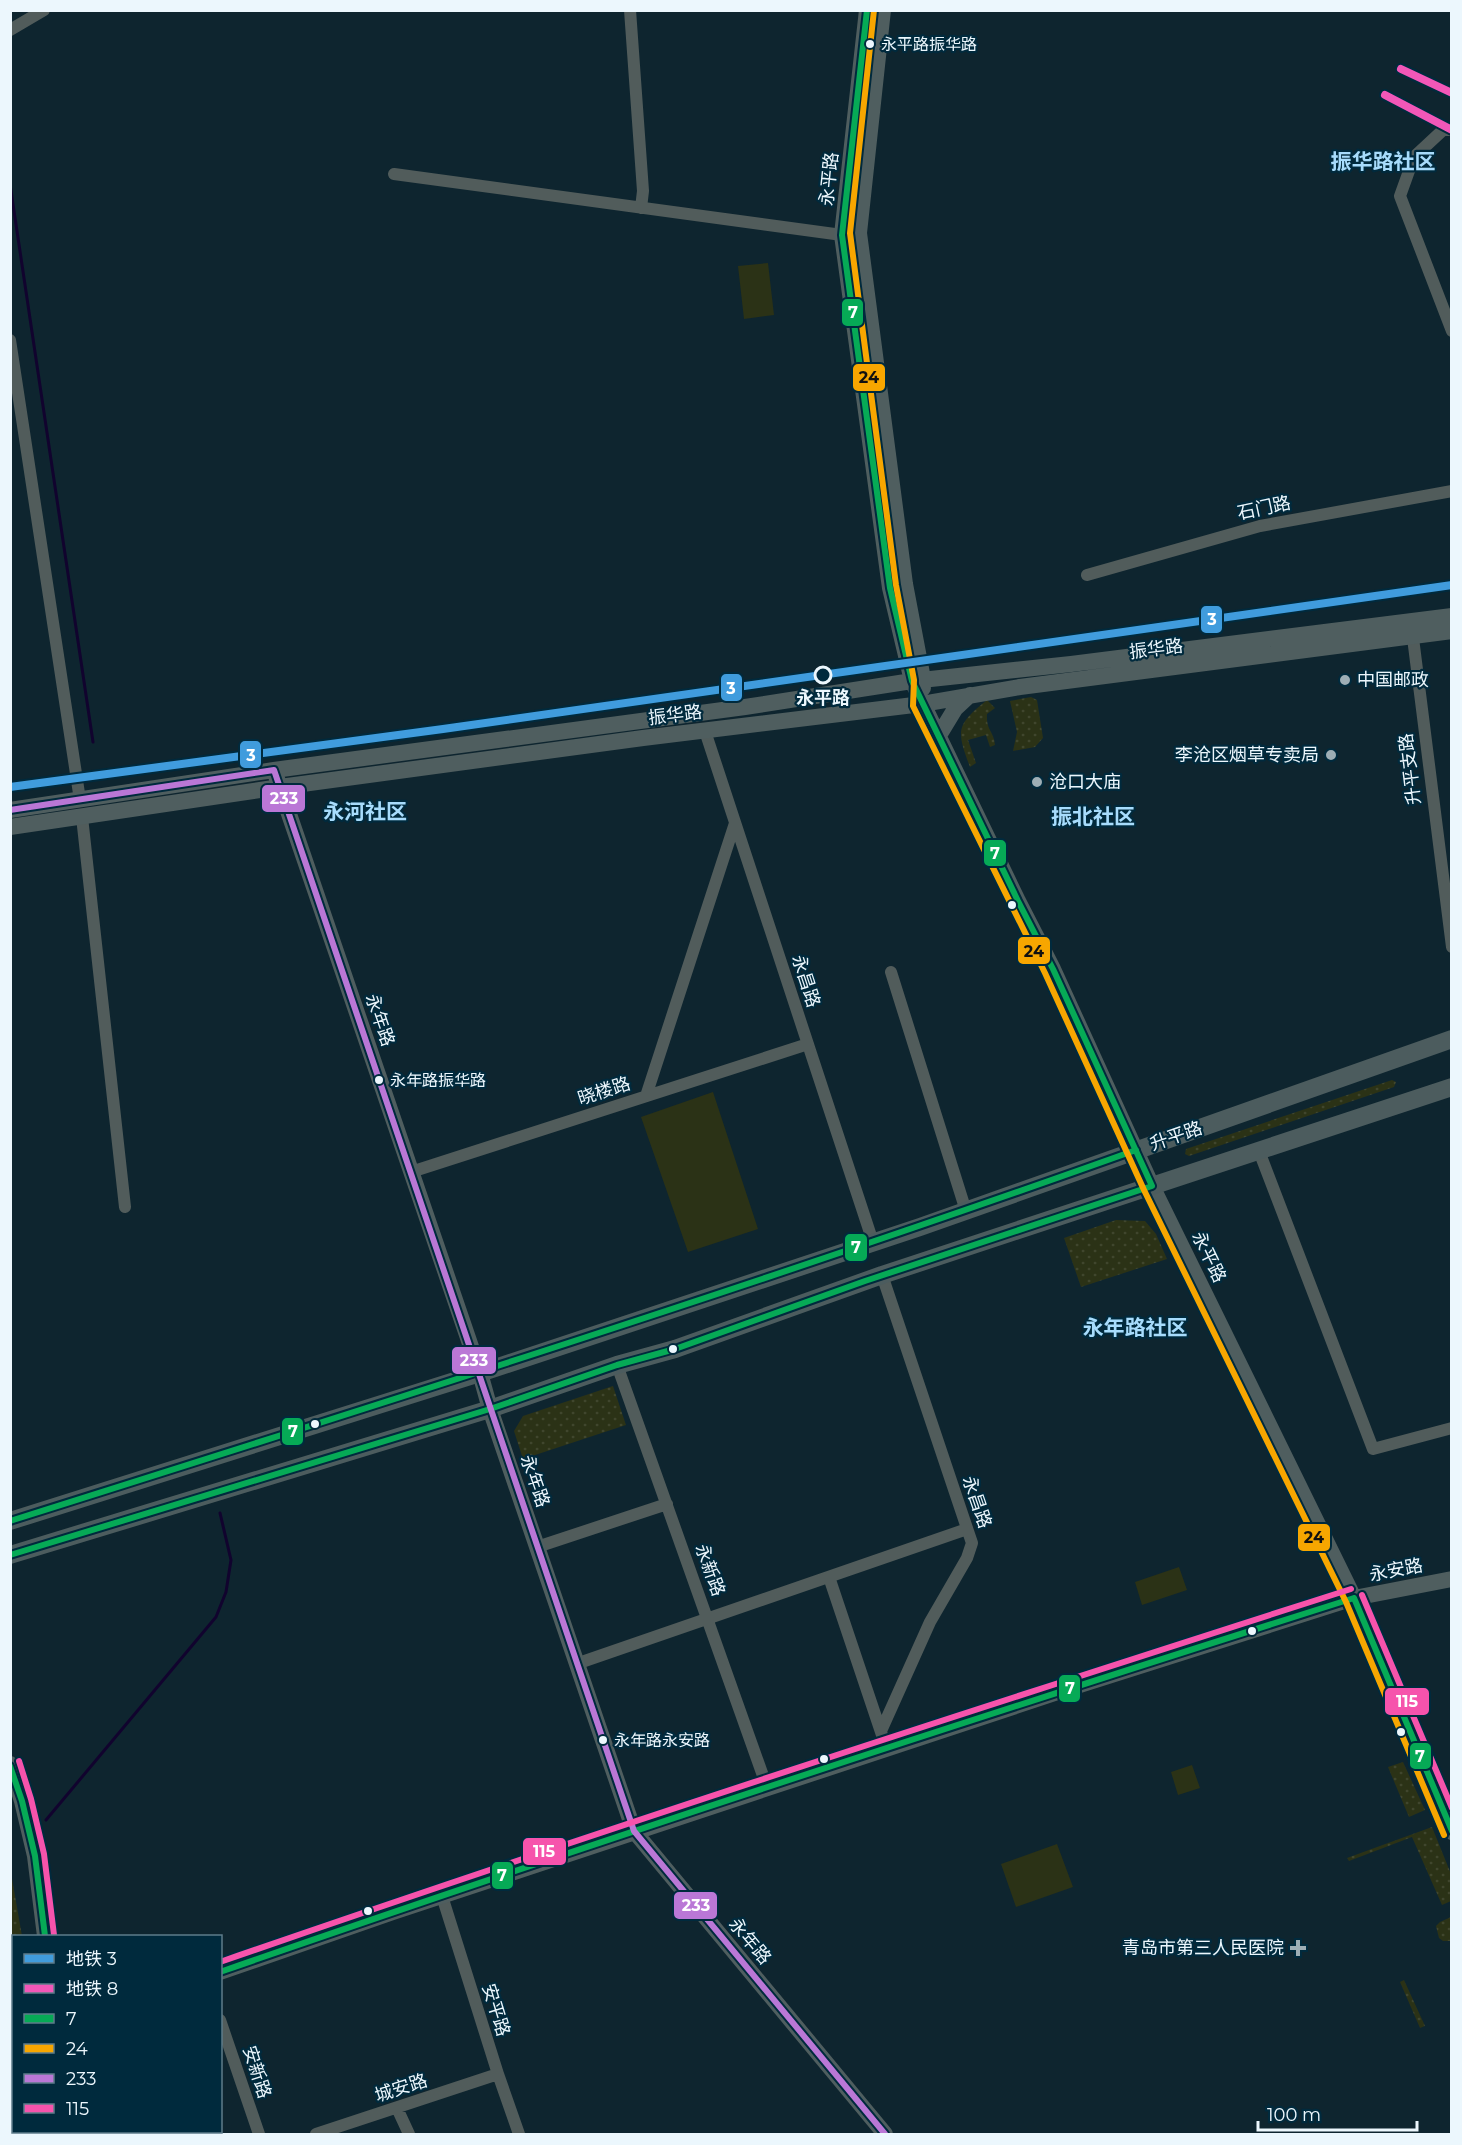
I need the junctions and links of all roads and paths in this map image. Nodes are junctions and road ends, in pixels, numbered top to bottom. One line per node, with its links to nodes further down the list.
1 (44, 10): 5 (street)
2 (630, 10): 8 (street)
3 (867, 10): 9 (main road, 永平路)
4 (883, 10): 9 (main road, 永平路)
5 (10, 30)
6 (1452, 130): 10 (street)
7 (394, 174): 8 (street)
8 (641, 208): 9 (street)
9 (850, 234): 17 (main road, 永平路)
10 (1452, 331)
11 (10, 339): 24 (street)
12 (1452, 491): 13 (street, 石门路)
13 (1087, 575)
14 (1452, 616): 15 (main road, 振华路)
15 (1412, 628): 16 (main road, 振华路); 17 (main road, 振华路); 18 (main road, 振华路); 29 (street, 升平支路)
16 (1452, 631)
17 (917, 680): 19 (main road, 永平路); 22 (main road, 振华路)
18 (970, 694): 19 (main road, 振华路); 21 (main road)
19 (922, 704): 20 (main road, 振华路); 21 (main road, 永平路)
20 (705, 731): 23 (main road, 振华路); 27 (street, 永昌路)
21 (938, 737): 35 (main road, 永平路)
22 (274, 770): 23 (main road, 永年路); 24 (main road, 振华路)
23 (280, 787): 26 (main road, 振华路); 37 (main road, 永年路)
24 (80, 800): 25 (main road, 振华路)
25 (10, 810)
26 (82, 818): 28 (main road, 振华路); 39 (street)
27 (735, 823): 32 (street, 永昌路); 34 (street)
28 (10, 827)
29 (1452, 948)
30 (891, 972): 40 (street)
31 (1452, 1040): 35 (main road, 升平路)
32 (808, 1044): 34 (street, 晓楼路); 41 (street, 永昌路)
33 (1452, 1087): 36 (main road)
34 (646, 1096): 37 (street, 晓楼路)
35 (1137, 1150): 38 (main road, 永平路); 40 (main road, 升平路)
36 (1259, 1151): 38 (main road); 46 (street)
37 (411, 1172): 44 (main road, 永年路)
38 (1152, 1186): 42 (main road); 54 (main road, 永平路)
39 (125, 1208)
40 (966, 1211): 41 (main road, 升平路)
41 (873, 1242): 44 (main road, 升平路)
42 (882, 1275): 43 (main road); 49 (street, 永昌路)
43 (617, 1365): 45 (main road); 47 (street, 永新路)
44 (480, 1373): 45 (main road, 永年路); 48 (main road, 升平路)
45 (490, 1409): 50 (main road, 永年路); 51 (main road)
46 (1452, 1428)
47 (667, 1504): 50 (street); 55 (street, 永新路)
48 (10, 1521)
49 (967, 1529): 52 (street); 57 (street, 永昌路)
50 (537, 1547): 56 (main road, 永年路)
51 (10, 1555)
52 (829, 1577): 55 (street); 57 (street)
53 (1452, 1578): 54 (main road, 永安路)
54 (1354, 1598): 58 (main road, 永安路); 62 (main road, 永平路)
55 (708, 1618): 56 (street); 60 (street, 永新路)
56 (576, 1664): 61 (main road, 永年路)
57 (881, 1731): 58 (street)
58 (886, 1747): 60 (main road, 永安路)
59 (10, 1764): 64 (main road)
60 (767, 1788): 61 (main road, 永安路)
61 (634, 1832): 63 (main road, 永安路); 69 (main road, 永年路)
62 (1452, 1832)
63 (442, 1896): 65 (main road, 永安路); 67 (street, 安平路)
64 (45, 1935)
65 (222, 1971)
66 (222, 2026): 70 (street, 安新路)
67 (498, 2074): 68 (street, 城安路); 73 (street, 安平路)
68 (397, 2108): 71 (street, 城安路); 72 (street)
69 (877, 2132)
70 (259, 2134)
71 (316, 2134)
72 (409, 2134)
73 (519, 2134)

